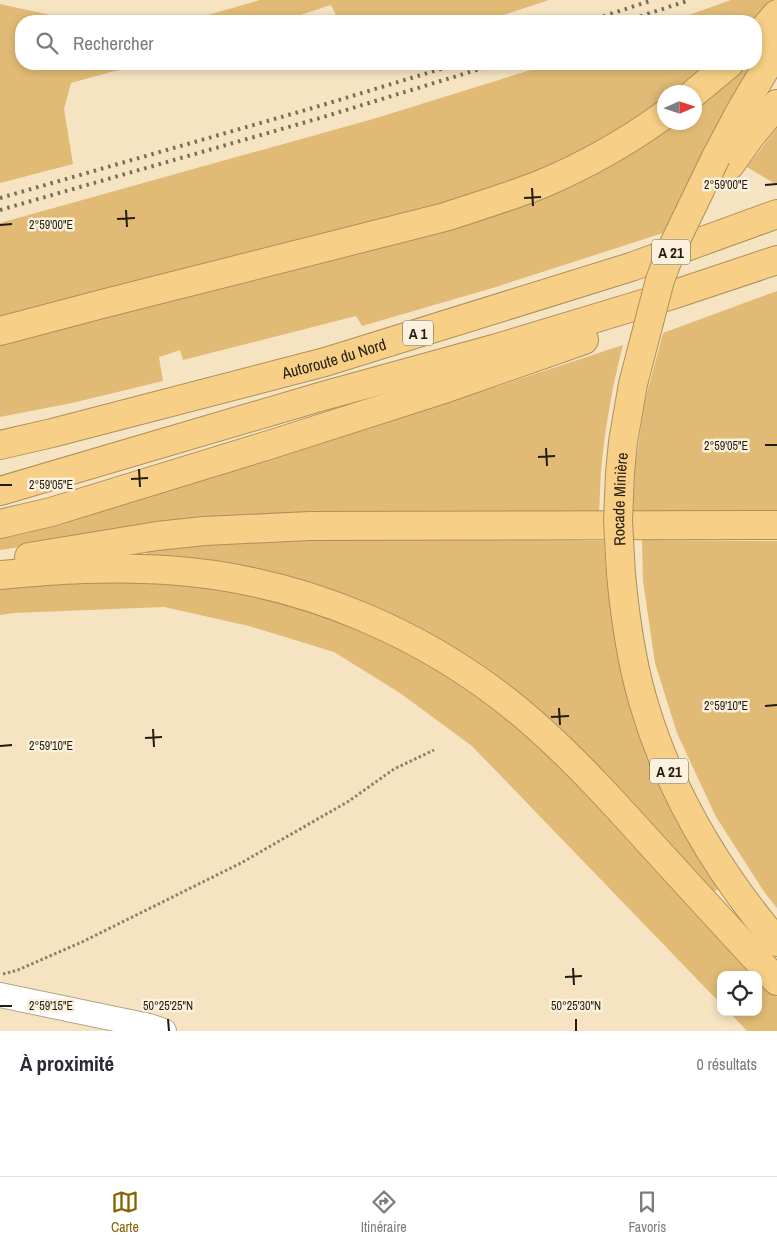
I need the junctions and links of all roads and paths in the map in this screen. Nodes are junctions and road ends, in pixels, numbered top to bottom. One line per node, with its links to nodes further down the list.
1 (777, 14): 2 (highway)
2 (762, 31)
3 (777, 49): 8 (highway, Rocade Minière / A 21)
4 (722, 70): 5 (highway)
5 (702, 86)
6 (777, 104): 8 (highway)
7 (657, 120): 12 (highway)
8 (723, 161): 22 (highway, Rocade Minière / A 21, bridge)
9 (777, 214): 13 (highway, Autoroute du Nord / A 1)
10 (777, 260): 11 (highway, Autoroute du Nord / A 1)
11 (669, 296): 16 (highway, Autoroute du Nord / A 1); 17 (highway)
12 (0, 331)
13 (52, 433): 14 (highway); 15 (highway, Autoroute du Nord / A 1)
14 (0, 441)
15 (0, 445)
16 (0, 491)
17 (0, 524)
18 (777, 525): 19 (highway)
19 (0, 562)
20 (0, 575): 24 (highway)
21 (434, 750): 23 (path)
22 (777, 942)
23 (0, 975)
24 (777, 981)
25 (0, 995): 26 (main road)
26 (164, 1031)

